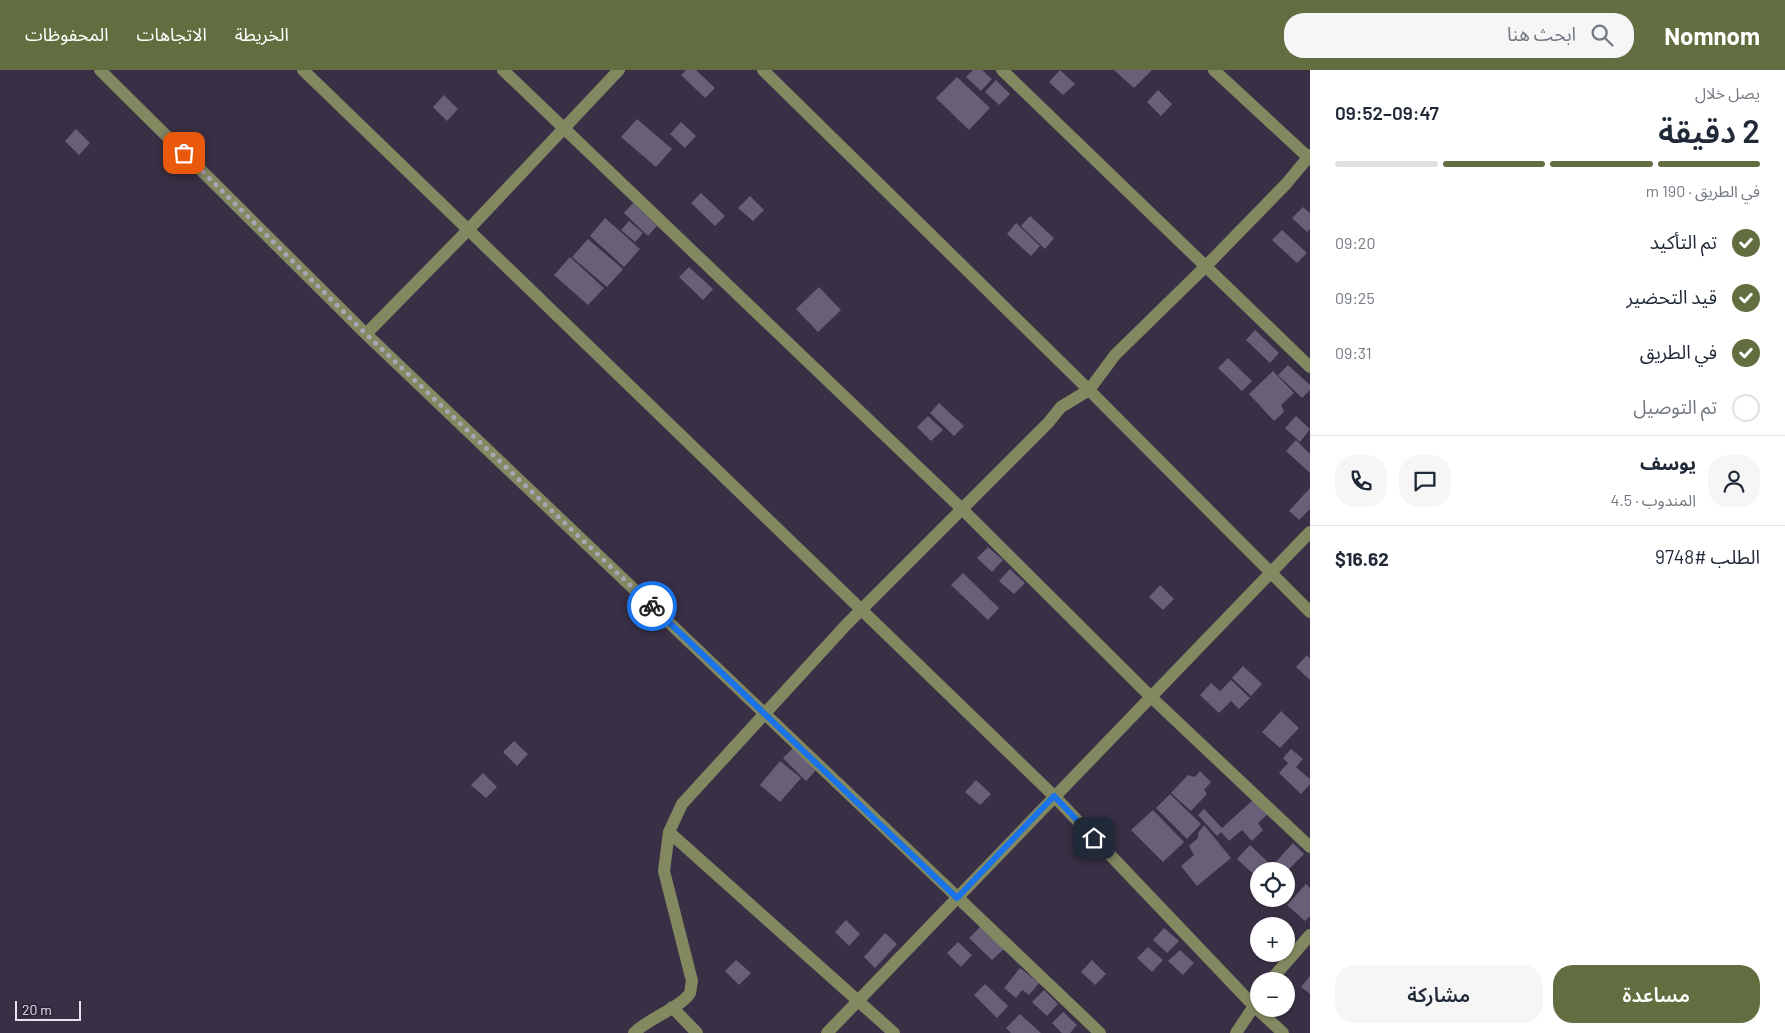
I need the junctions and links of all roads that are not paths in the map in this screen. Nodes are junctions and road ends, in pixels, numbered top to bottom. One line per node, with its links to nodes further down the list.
1 (100, 70): 12 (street)
2 (303, 70): 10 (street)
3 (503, 70): 8 (street)
4 (619, 70): 8 (street)
5 (763, 70): 14 (street)
6 (1002, 70): 11 (street)
7 (1214, 70): 9 (street)
8 (564, 130): 10 (street); 15 (street)
9 (1309, 156): 11 (street)
10 (468, 230): 12 (street); 18 (street)
11 (1206, 266): 13 (street); 14 (street)
12 (366, 334): 21 (street)
13 (1310, 367)
14 (1089, 390): 15 (street); 17 (street)
15 (962, 509): 18 (street); 20 (street)
16 (1310, 532): 17 (street)
17 (1270, 573): 19 (street); 20 (street)
18 (861, 610): 21 (street); 22 (street)
19 (1310, 612)
20 (1151, 697): 22 (street); 24 (street)
21 (764, 712): 23 (street); 25 (street)
22 (1054, 796): 25 (street); 28 (street)
23 (669, 832): 29 (street); 30 (street)
24 (1310, 846)
25 (957, 898): 29 (street); 37 (street)
26 (1310, 935): 27 (street)
27 (1278, 972)
28 (1250, 995)
29 (859, 1000): 35 (street); 36 (street)
30 (672, 1007): 33 (street); 34 (street)
31 (1250, 1012): 38 (street)
32 (1270, 1017): 39 (street)
33 (634, 1033)
34 (697, 1033)
35 (827, 1033)
36 (894, 1033)
37 (1100, 1033)
38 (1236, 1033)
39 (1283, 1033)

